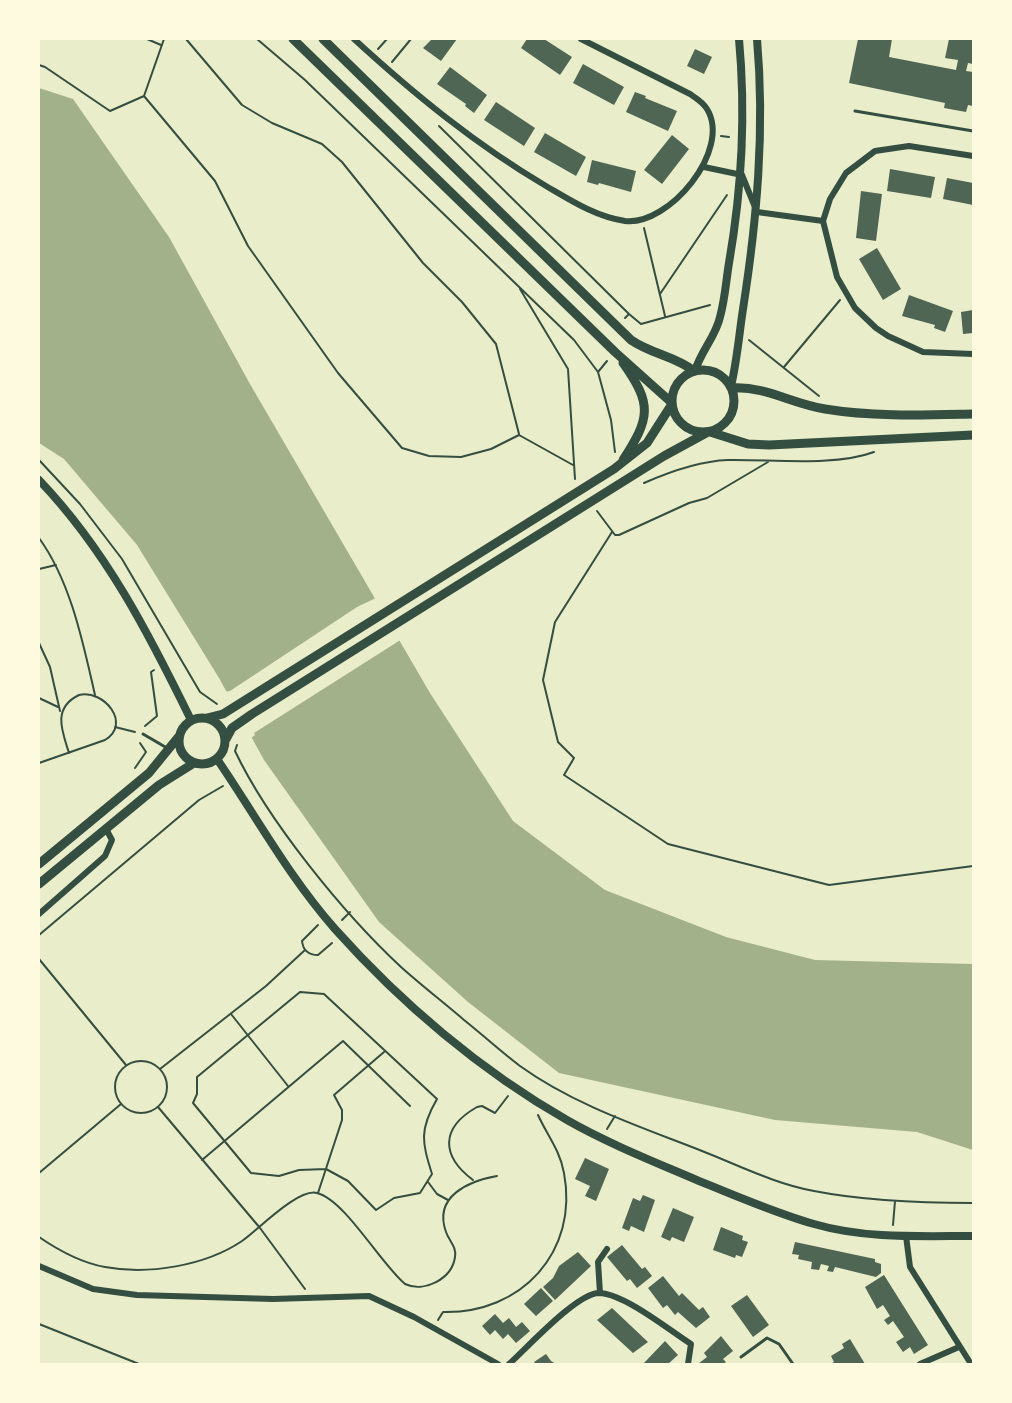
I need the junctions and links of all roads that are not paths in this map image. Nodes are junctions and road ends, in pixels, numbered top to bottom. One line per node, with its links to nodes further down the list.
1 (293, 39): 14 (main road)
2 (323, 39): 16 (main road)
3 (354, 39): 10 (street)
4 (581, 39): 10 (street)
5 (739, 39): 11 (street)
6 (757, 39): 12 (street)
7 (855, 111): 8 (lane)
8 (973, 131)
9 (973, 156): 13 (street)
10 (704, 167): 11 (street)
11 (742, 174): 12 (street); 16 (street)
12 (757, 212): 13 (street); 17 (street)
13 (824, 221): 15 (street)
14 (615, 352): 18 (main road); 22 (main road)
15 (973, 354)
16 (695, 371): 17 (main road); 18 (main road)
17 (731, 387): 19 (main road); 20 (main road)
18 (672, 403): 20 (main road); 22 (main road)
19 (973, 414)
20 (709, 432): 21 (main road); 28 (main road)
21 (973, 435)
22 (617, 466): 24 (main road)
23 (39, 480): 25 (street)
24 (207, 718): 25 (main road); 28 (main road)
25 (191, 720): 27 (main road)
26 (143, 734): 29 (lane)
27 (180, 735): 29 (main road); 31 (main road)
28 (226, 739): 30 (main road)
29 (167, 748): 33 (main road)
30 (218, 759): 31 (main road); 36 (street)
31 (194, 763): 32 (main road)
32 (106, 829): 34 (main road); 35 (street)
33 (39, 864)
34 (39, 884)
35 (39, 914)
36 (906, 1236): 37 (street); 41 (street)
37 (973, 1236)
38 (607, 1249): 40 (street)
39 (39, 1266): 43 (street)
40 (600, 1293): 44 (street); 45 (street)
41 (959, 1347): 47 (street); 48 (street)
42 (741, 1357): 46 (lane)
43 (498, 1364)
44 (509, 1364)
45 (688, 1364)
46 (793, 1364)
47 (920, 1364)
48 (971, 1364)

